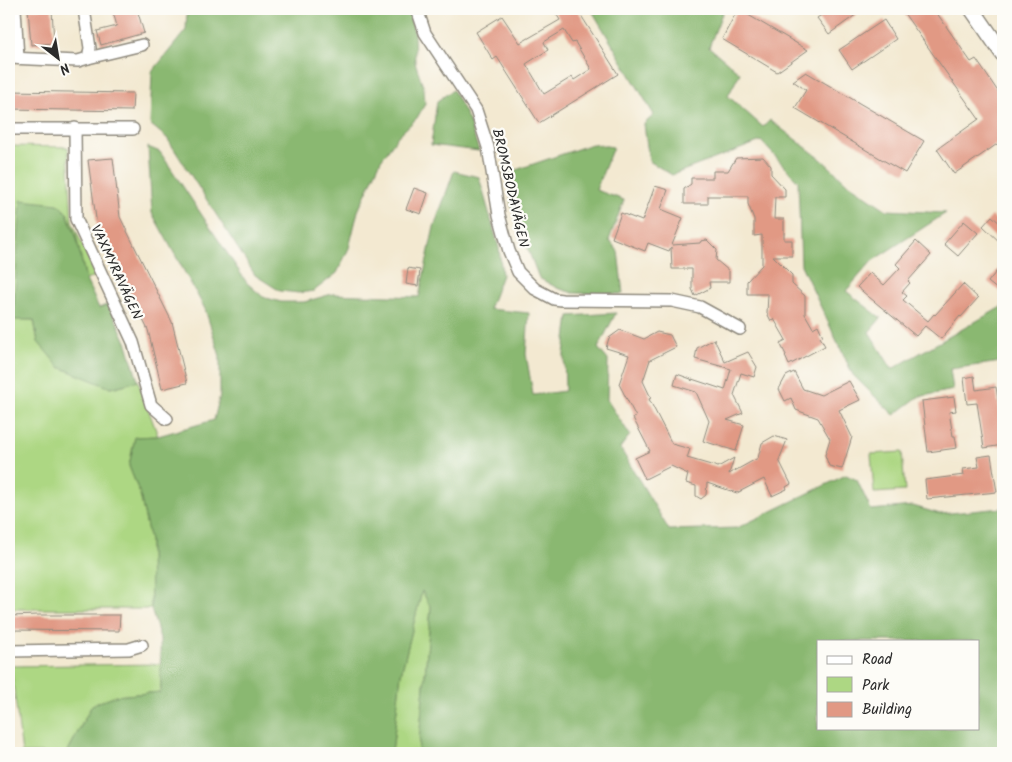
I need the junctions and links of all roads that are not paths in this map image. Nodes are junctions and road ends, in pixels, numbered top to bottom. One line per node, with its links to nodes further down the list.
1 (15, 9): 7 (street)
2 (84, 9): 8 (street)
3 (416, 9): 12 (street, BROMSBODAVÄGEN)
4 (972, 9): 6 (street)
5 (142, 46): 8 (street)
6 (1003, 54)
7 (13, 58): 8 (street)
8 (88, 58)
9 (75, 128): 10 (street); 11 (street); 13 (street, VAXMYRAVÄGEN)
10 (9, 129)
11 (133, 129)
12 (740, 329)
13 (167, 419)
14 (142, 644): 15 (street)
15 (9, 650)

